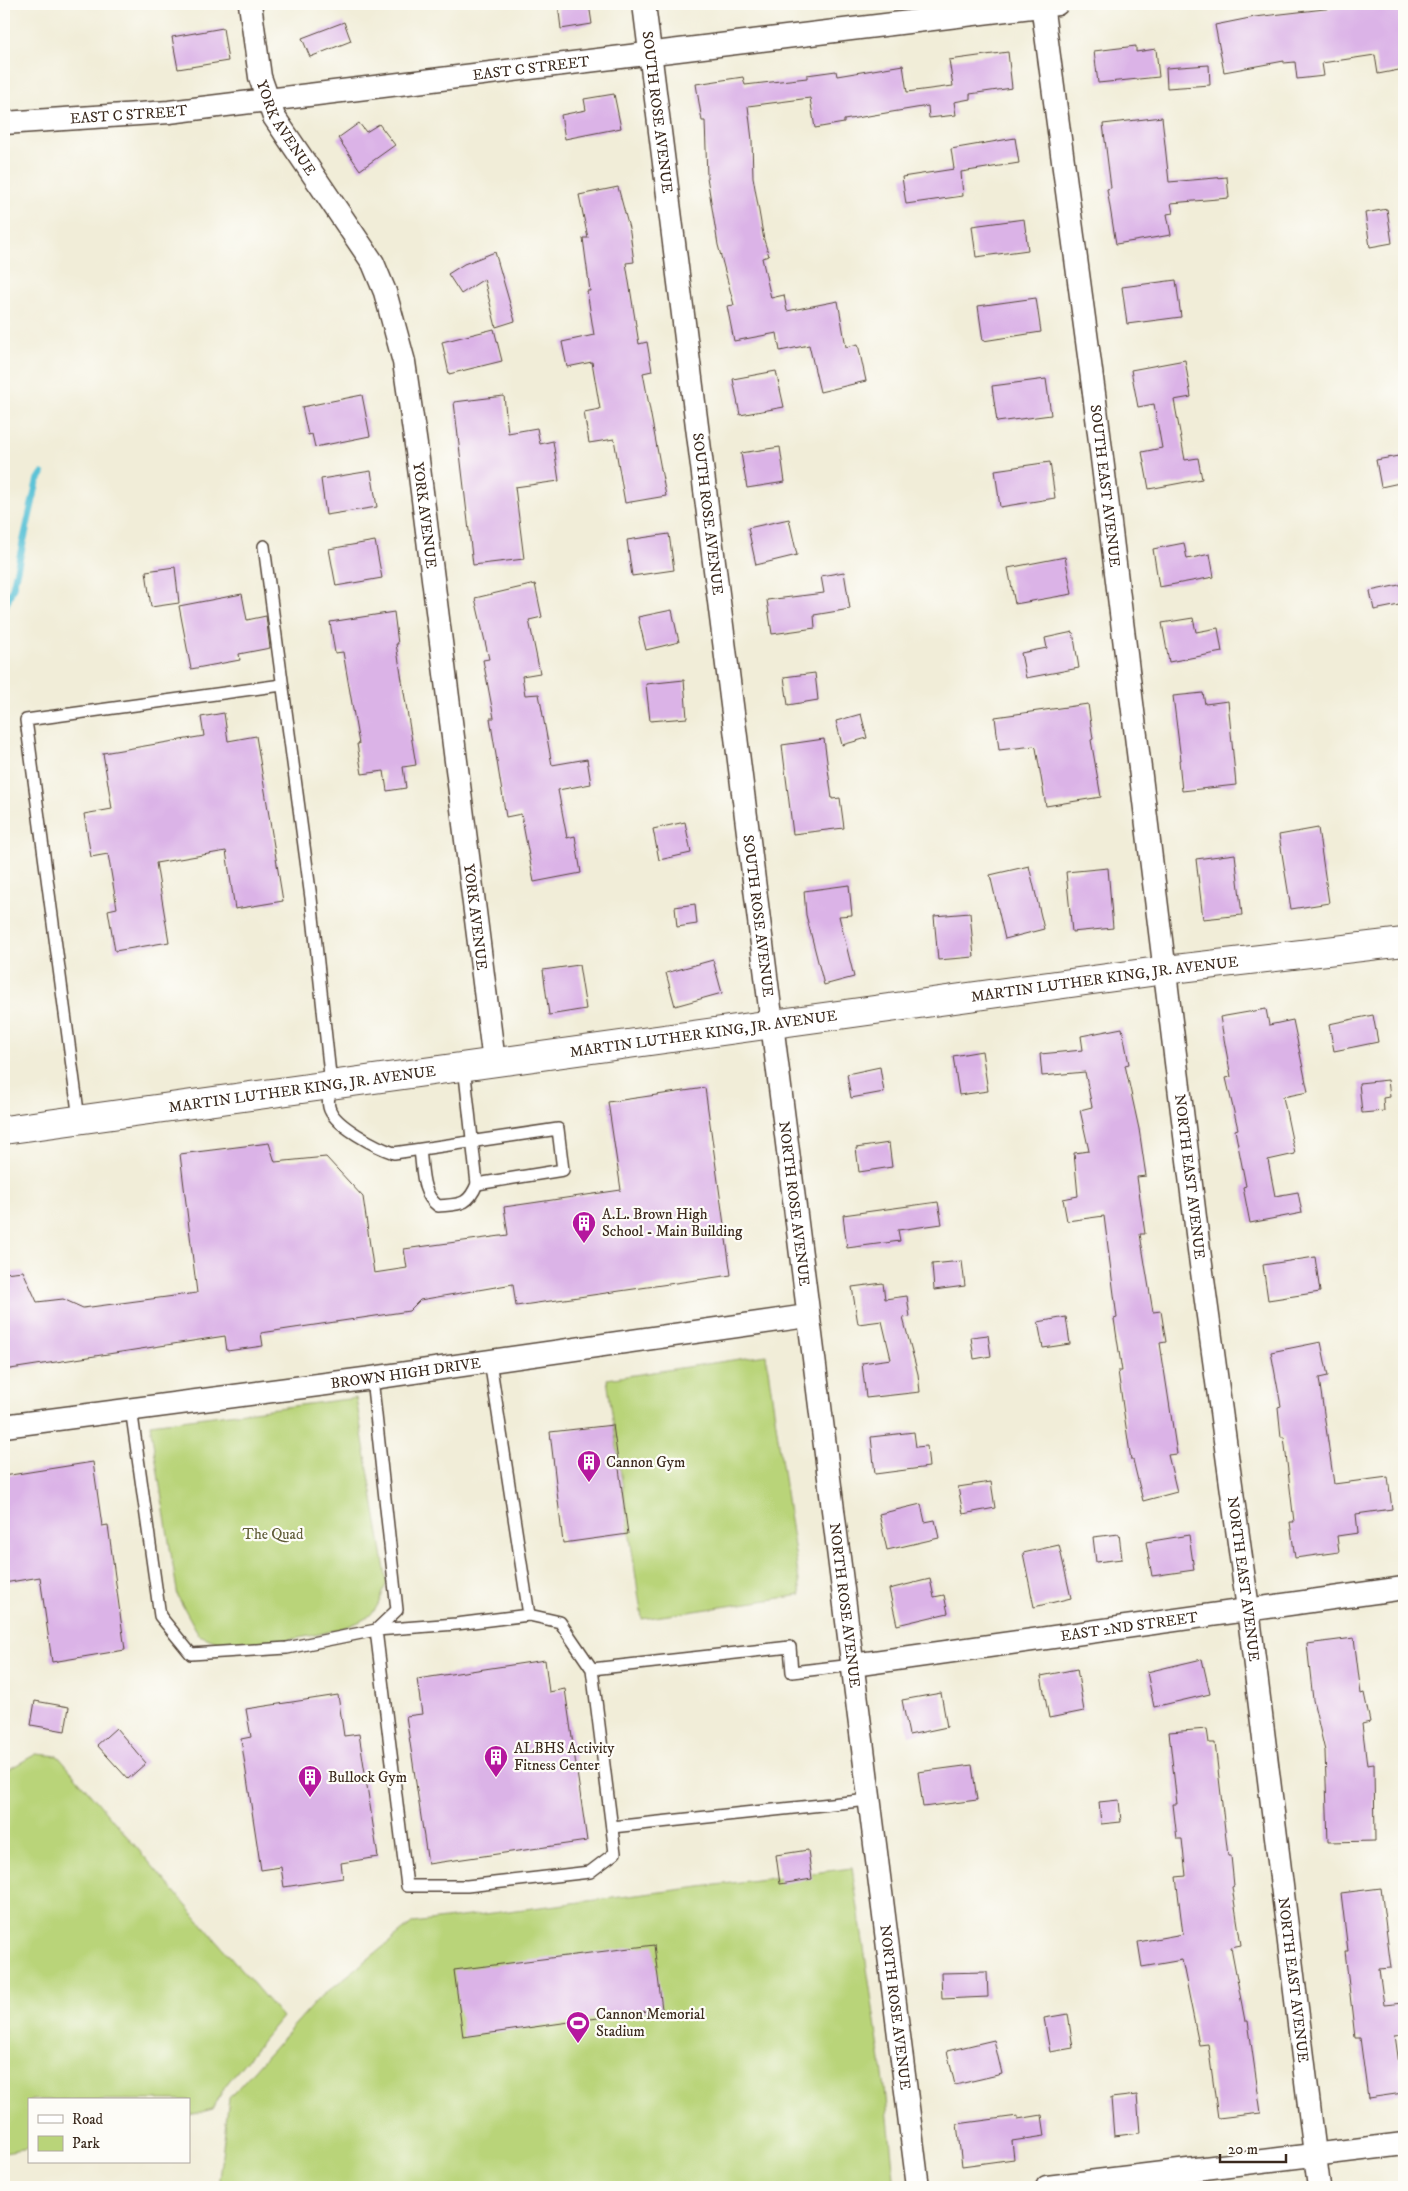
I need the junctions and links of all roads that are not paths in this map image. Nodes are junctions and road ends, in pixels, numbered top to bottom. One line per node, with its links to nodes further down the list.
1 (250, 4): 5 (street, YORK AVENUE)
2 (644, 4): 4 (street, SOUTH ROSE AVENUE)
3 (1048, 4): 4 (street, EAST C STREET); 10 (street, SOUTH EAST AVENUE)
4 (650, 54): 5 (street, EAST C STREET); 11 (street, SOUTH ROSE AVENUE)
5 (267, 100): 6 (street, EAST C STREET); 12 (street, YORK AVENUE)
6 (4, 123)
7 (264, 546): 8 (lane)
8 (282, 685): 14 (lane); 15 (lane)
9 (1404, 942): 10 (main road, MARTIN LUTHER KING, JR. AVENUE)
10 (1165, 970): 11 (main road, MARTIN LUTHER KING, JR. AVENUE); 26 (street, NORTH EAST AVENUE)
11 (770, 1024): 12 (main road, MARTIN LUTHER KING, JR. AVENUE); 20 (street, NORTH ROSE AVENUE)
12 (494, 1062): 13 (main road, MARTIN LUTHER KING, JR. AVENUE)
13 (464, 1066): 14 (main road, MARTIN LUTHER KING, JR. AVENUE); 17 (lane)
14 (331, 1084): 15 (main road, MARTIN LUTHER KING, JR. AVENUE); 18 (lane)
15 (79, 1119): 16 (main road, MARTIN LUTHER KING, JR. AVENUE)
16 (4, 1130)
17 (472, 1142): 18 (lane); 19 (lane); 19 (lane)
18 (420, 1150): 19 (lane)
19 (477, 1184)
20 (807, 1316): 21 (street, BROWN HIGH DRIVE); 29 (street, NORTH ROSE AVENUE)
21 (490, 1361): 22 (street, BROWN HIGH DRIVE); 27 (lane)
22 (372, 1378): 23 (street, BROWN HIGH DRIVE); 28 (lane)
23 (131, 1408): 24 (street, BROWN HIGH DRIVE); 28 (lane)
24 (4, 1426)
25 (1404, 1588): 26 (street, EAST 2ND STREET)
26 (1248, 1609): 29 (street, EAST 2ND STREET); 34 (street, NORTH EAST AVENUE)
27 (529, 1615): 28 (lane); 30 (lane)
28 (376, 1630): 32 (lane)
29 (853, 1665): 30 (lane); 31 (street, NORTH ROSE AVENUE)
30 (592, 1669): 32 (lane)
31 (868, 1800): 32 (lane); 35 (street, NORTH ROSE AVENUE)
32 (612, 1827)
33 (1404, 2144): 34 (street)
34 (1314, 2155): 36 (street); 37 (street, NORTH EAST AVENUE)
35 (918, 2187)
36 (1047, 2187)
37 (1318, 2187)

